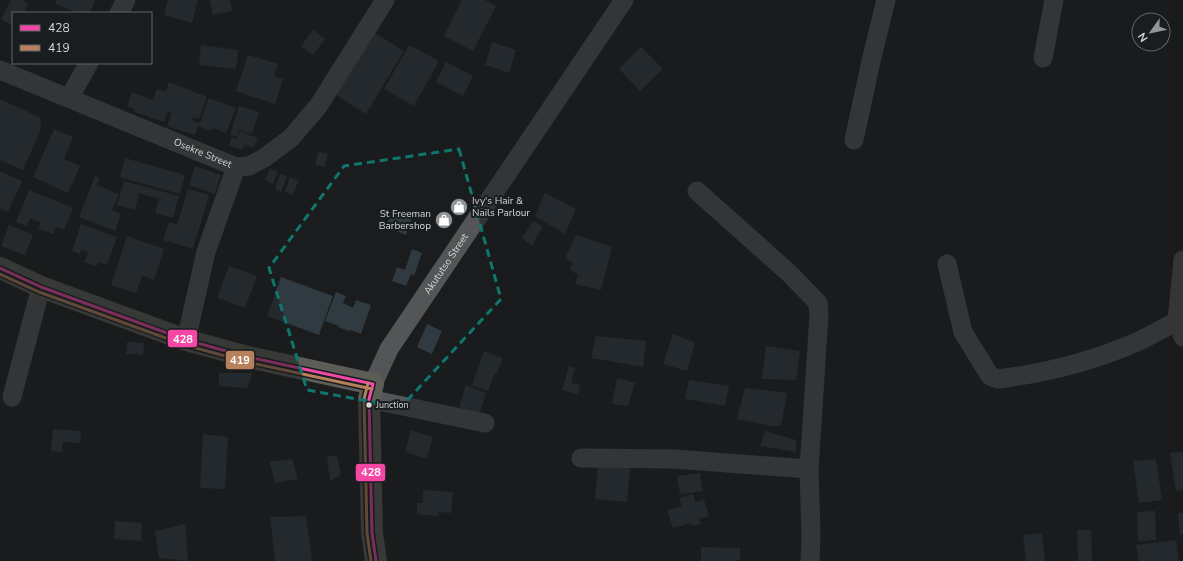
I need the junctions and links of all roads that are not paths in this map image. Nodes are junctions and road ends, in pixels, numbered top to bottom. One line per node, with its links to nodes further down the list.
1 (126, 0): 6 (street)
2 (385, 0): 12 (street, Osekre Street)
3 (624, 0): 20 (street, Akututso Street)
4 (886, 0): 11 (street)
5 (1054, 0): 7 (street)
6 (120, 12)
7 (1043, 58)
8 (88, 64): 10 (street)
9 (0, 70): 10 (street, Osekre Street)
10 (68, 98): 12 (street, Osekre Street)
11 (854, 140)
12 (236, 167): 19 (street)
13 (697, 191): 24 (street)
14 (1183, 260): 18 (street)
15 (947, 264): 18 (street)
16 (0, 268): 17 (main road)
17 (41, 287): 19 (main road); 21 (street)
18 (1181, 326)
19 (186, 340): 20 (main road)
20 (371, 392): 22 (street); 25 (main road, Akututso Street)
21 (12, 397)
22 (484, 423)
23 (581, 458): 24 (street)
24 (808, 469): 26 (street)
25 (376, 561)
26 (810, 561)

